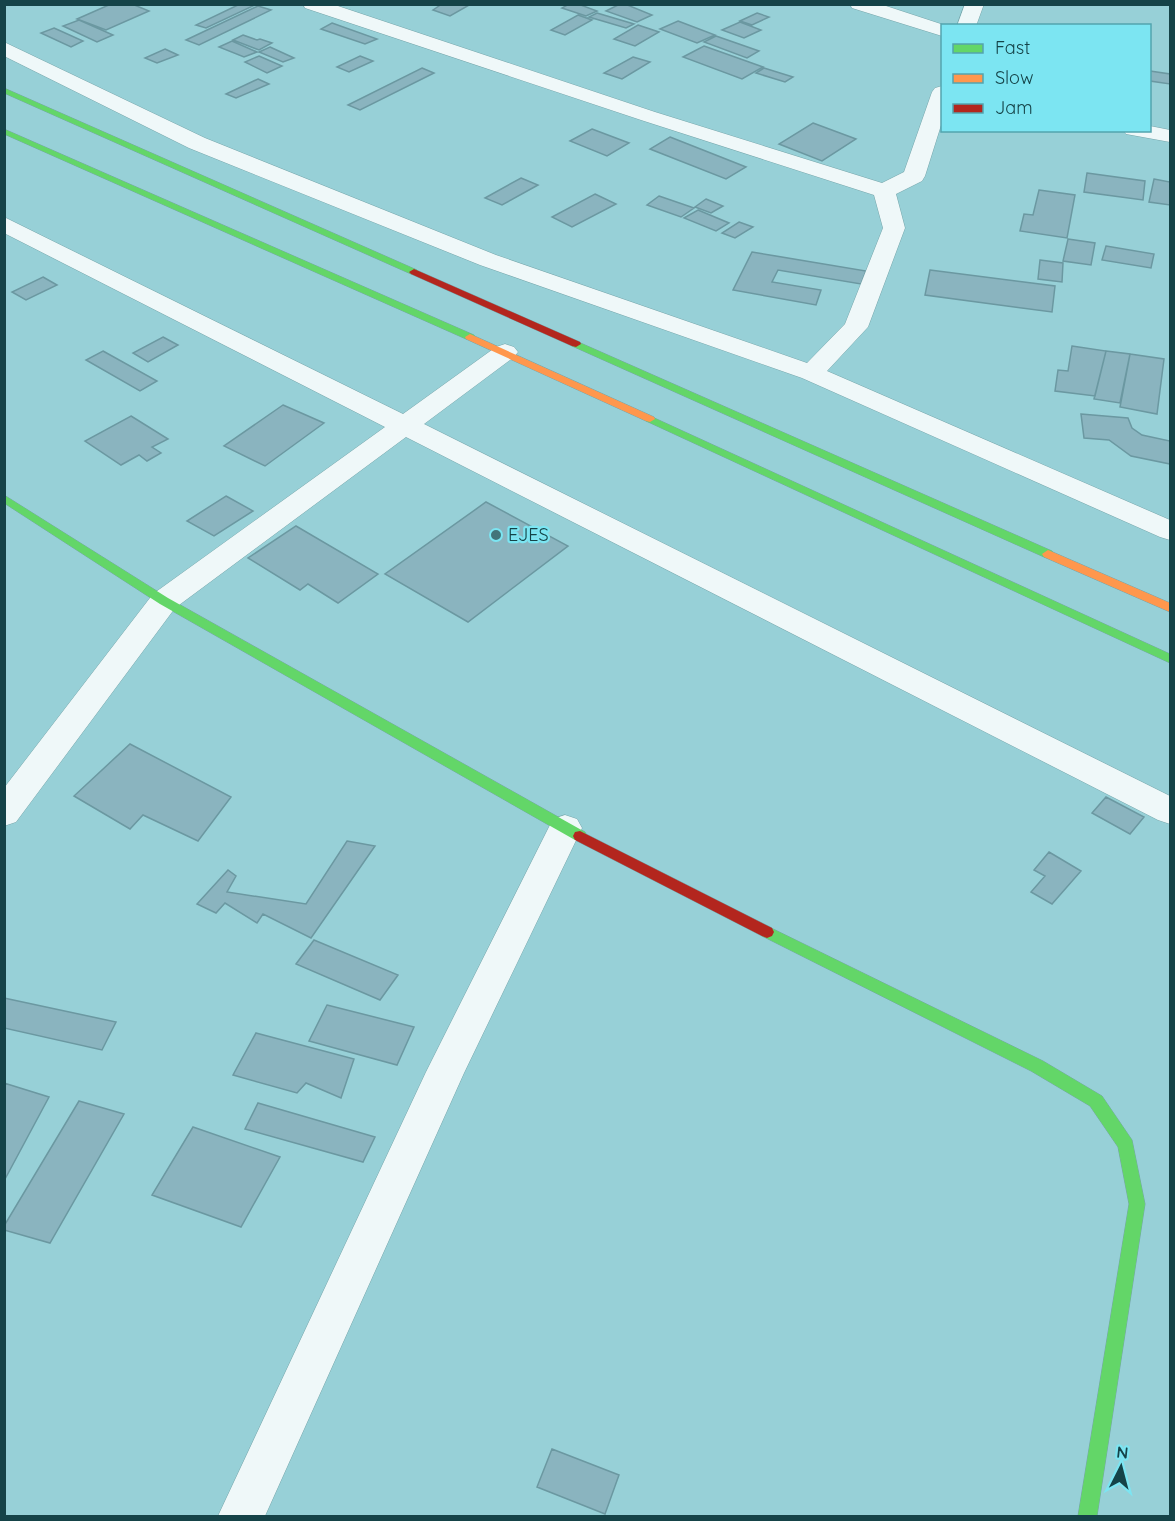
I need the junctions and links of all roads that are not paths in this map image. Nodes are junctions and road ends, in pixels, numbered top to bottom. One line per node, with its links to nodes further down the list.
1 (312, 4): 4 (street)
2 (859, 4): 6 (street)
3 (975, 4): 5 (street)
4 (339, 8): 13 (street)
5 (967, 24)
6 (941, 30)
7 (4, 48): 16 (street)
8 (4, 90): 21 (main road)
9 (941, 99): 13 (street)
10 (4, 130): 15 (main road)
11 (1145, 132): 12 (street)
12 (1170, 136)
13 (884, 191): 16 (street)
14 (4, 224): 17 (street)
15 (505, 352): 17 (street); 22 (main road)
16 (811, 373): 19 (street)
17 (404, 426): 20 (street); 23 (street)
18 (4, 498): 20 (main road)
19 (1170, 531)
20 (164, 601): 24 (street); 25 (main road)
21 (1170, 608)
22 (1170, 659)
23 (1170, 810)
24 (4, 813)
25 (565, 828): 26 (street); 27 (main road)
26 (241, 1516)
27 (1088, 1516)

